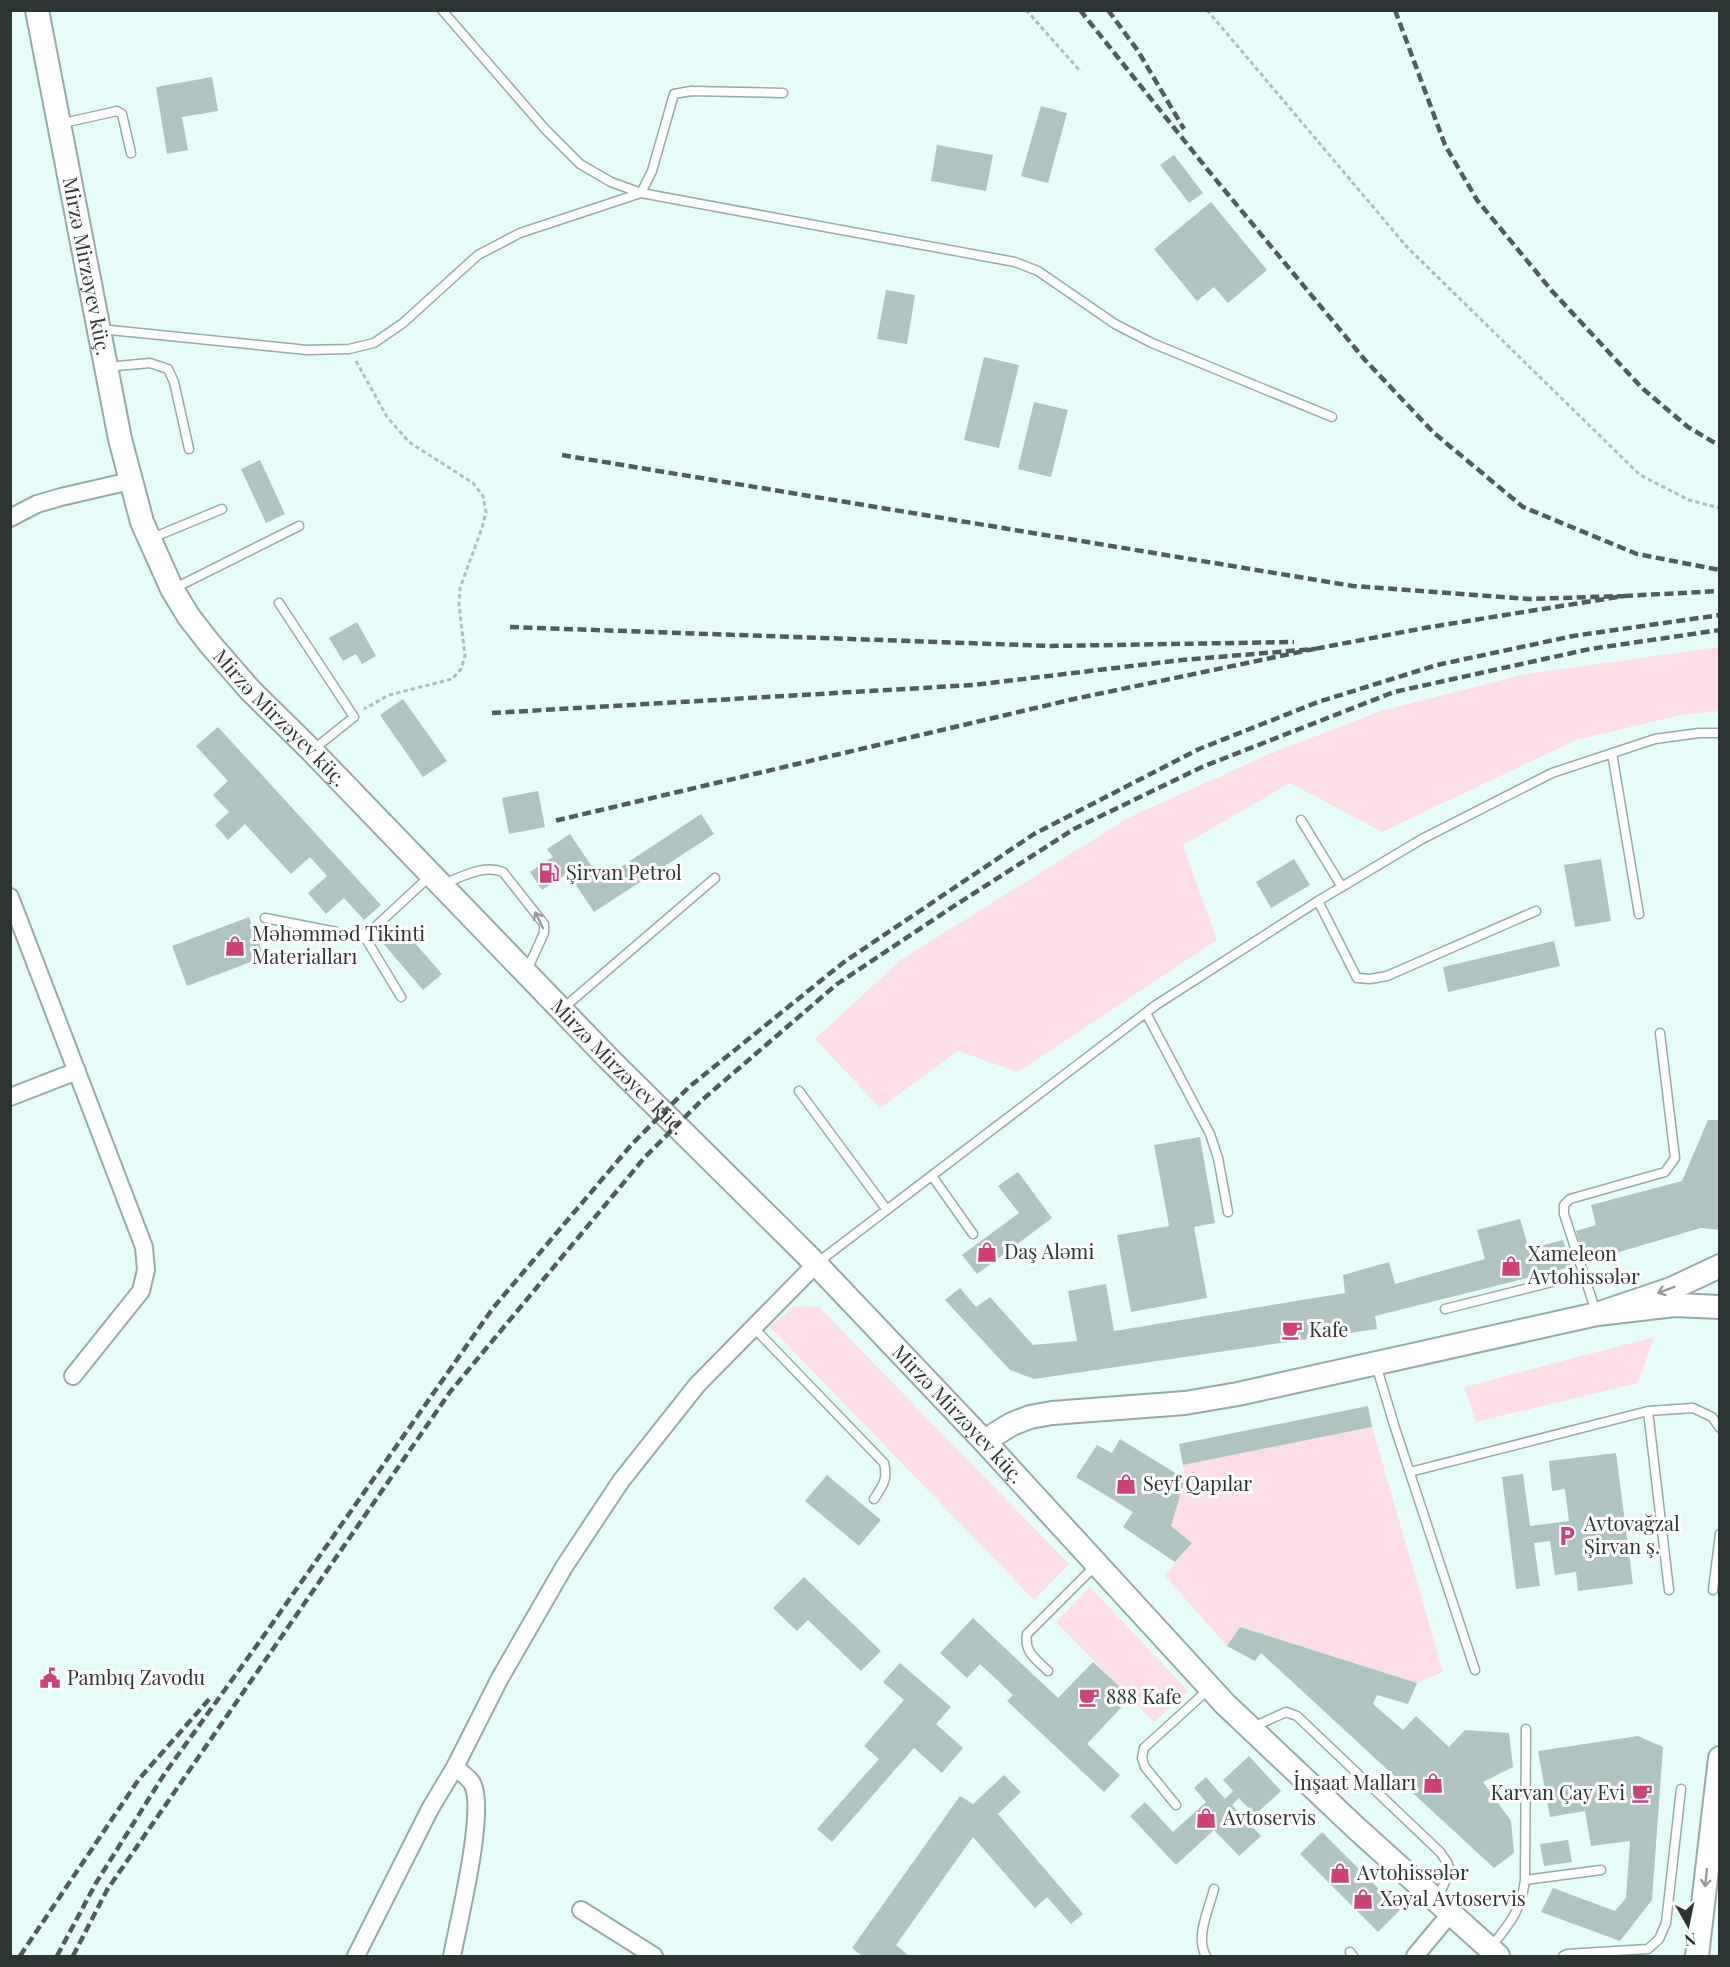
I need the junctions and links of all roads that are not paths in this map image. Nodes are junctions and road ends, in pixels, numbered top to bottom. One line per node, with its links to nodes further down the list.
1 (37, 10): 4 (main road, Mirzə Mirzəyev küç.)
2 (442, 10): 6 (lane)
3 (783, 93): 6 (lane)
4 (59, 124): 5 (lane); 7 (main road, Mirzə Mirzəyev küç.)
5 (131, 153)
6 (641, 193): 7 (lane); 9 (lane)
7 (99, 329): 8 (main road, Mirzə Mirzəyev küç.)
8 (106, 367): 10 (lane); 11 (main road, Mirzə Mirzəyev küç.)
9 (1332, 417)
10 (189, 449)
11 (130, 482): 13 (street); 15 (main road, Mirzə Mirzəyev küç.)
12 (222, 510): 15 (lane)
13 (10, 518)
14 (299, 526): 16 (lane)
15 (148, 539): 16 (main road, Mirzə Mirzəyev küç.)
16 (172, 589): 19 (main road, Mirzə Mirzəyev küç.)
17 (279, 603): 19 (lane)
18 (1719, 733): 20 (lane)
19 (312, 751): 23 (main road, Mirzə Mirzəyev küç.)
20 (1612, 753): 24 (lane); 28 (lane)
21 (1301, 820): 24 (lane)
22 (715, 879): 33 (lane)
23 (436, 880): 30 (lane); 31 (main road, Mirzə Mirzəyev küç.); 31 (lane, one-way to 23)
24 (1342, 886): 25 (lane)
25 (1318, 901): 27 (lane); 34 (lane)
26 (12, 903): 36 (street)
27 (1536, 911)
28 (1639, 914)
29 (265, 918): 30 (lane)
30 (363, 934): 32 (lane)
31 (525, 973): 33 (main road, Mirzə Mirzəyev küç.)
32 (401, 997)
33 (561, 1010): 43 (main road, Mirzə Mirzəyev küç.)
34 (1146, 1013): 39 (lane); 41 (lane)
35 (1660, 1033): 45 (lane)
36 (77, 1071): 38 (street); 51 (street)
37 (799, 1091): 40 (lane)
38 (10, 1097)
39 (932, 1176): 40 (lane); 42 (lane)
40 (887, 1210): 43 (lane)
41 (1228, 1212)
42 (973, 1234)
43 (816, 1264): 49 (street); 54 (main road, Mirzə Mirzəyev küç.)
44 (1719, 1266): 48 (main road, one-way to 48)
45 (1584, 1274): 47 (lane); 48 (lane)
46 (1719, 1306): 48 (main road)
47 (1445, 1309)
48 (1597, 1314): 50 (main road)
49 (753, 1327): 56 (lane); 67 (street)
50 (1376, 1364): 54 (main road); 55 (lane)
51 (72, 1376)
52 (1648, 1411): 53 (lane); 55 (lane); 59 (lane)
53 (1719, 1428)
54 (984, 1441): 58 (main road, Mirzə Mirzəyev küç.)
55 (1410, 1472): 61 (lane)
56 (874, 1499)
57 (1719, 1534): 60 (lane)
58 (1097, 1564): 62 (lane); 63 (main road, Mirzə Mirzəyev küç.)
59 (1669, 1590)
60 (1713, 1590)
61 (1475, 1670)
62 (1048, 1671)
63 (1210, 1688): 64 (main road, Mirzə Mirzəyev küç.); 69 (lane)
64 (1251, 1728): 73 (main road, Mirzə Mirzəyev küç.); 73 (lane)
65 (1526, 1729): 71 (lane)
66 (1719, 1758): 83 (main road, one-way to 83)
67 (456, 1767): 77 (street); 78 (street)
68 (1681, 1789): 82 (lane)
69 (1176, 1805)
70 (1600, 1870): 71 (lane)
71 (1525, 1880): 76 (lane)
72 (1214, 1889): 80 (lane)
73 (1443, 1907): 76 (main road, Mirzə Mirzəyev küç.); 81 (street)
74 (581, 1910): 75 (street)
75 (636, 1952): 79 (street)
76 (1491, 1954)
77 (356, 1956)
78 (452, 1956)
79 (654, 1956)
80 (1206, 1956)
81 (1415, 1956)
82 (1563, 1956)
83 (1697, 1956)

